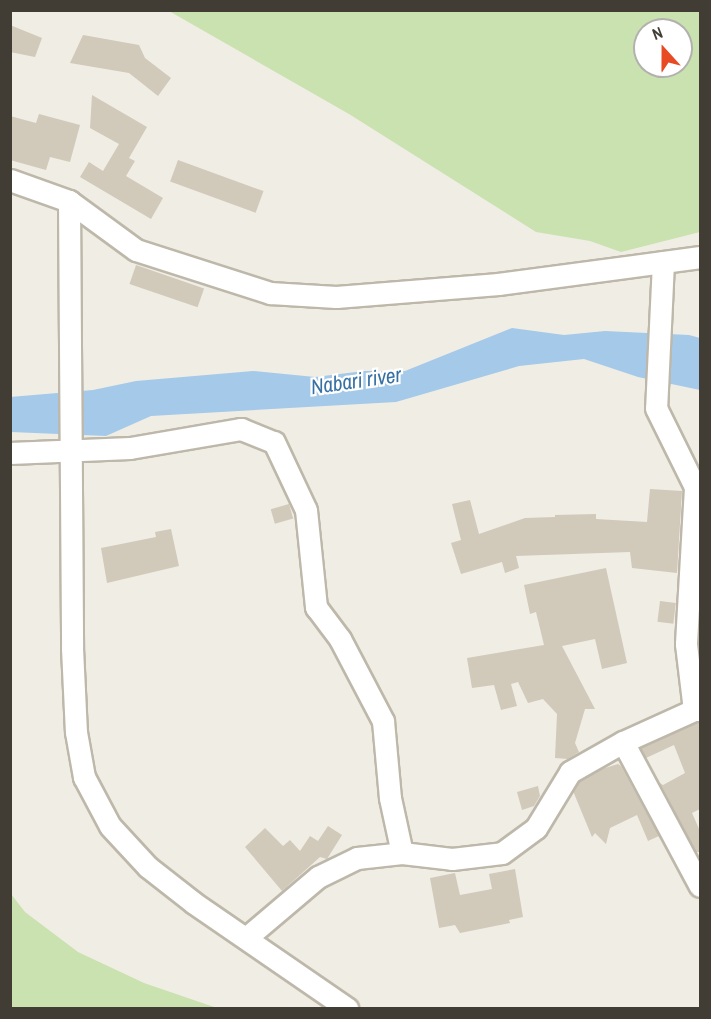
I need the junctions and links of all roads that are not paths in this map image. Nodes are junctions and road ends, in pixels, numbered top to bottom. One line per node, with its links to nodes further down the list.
1 (10, 180): 2 (street)
2 (69, 201): 4 (street); 5 (street)
3 (700, 257): 4 (street)
4 (663, 262): 7 (street)
5 (72, 451): 6 (street); 10 (street); 12 (street)
6 (10, 453)
7 (698, 488): 8 (street)
8 (697, 710): 9 (street)
9 (623, 742): 10 (street); 11 (street)
10 (402, 853): 12 (street)
11 (700, 886)
12 (246, 938): 13 (street)
13 (347, 1008)

